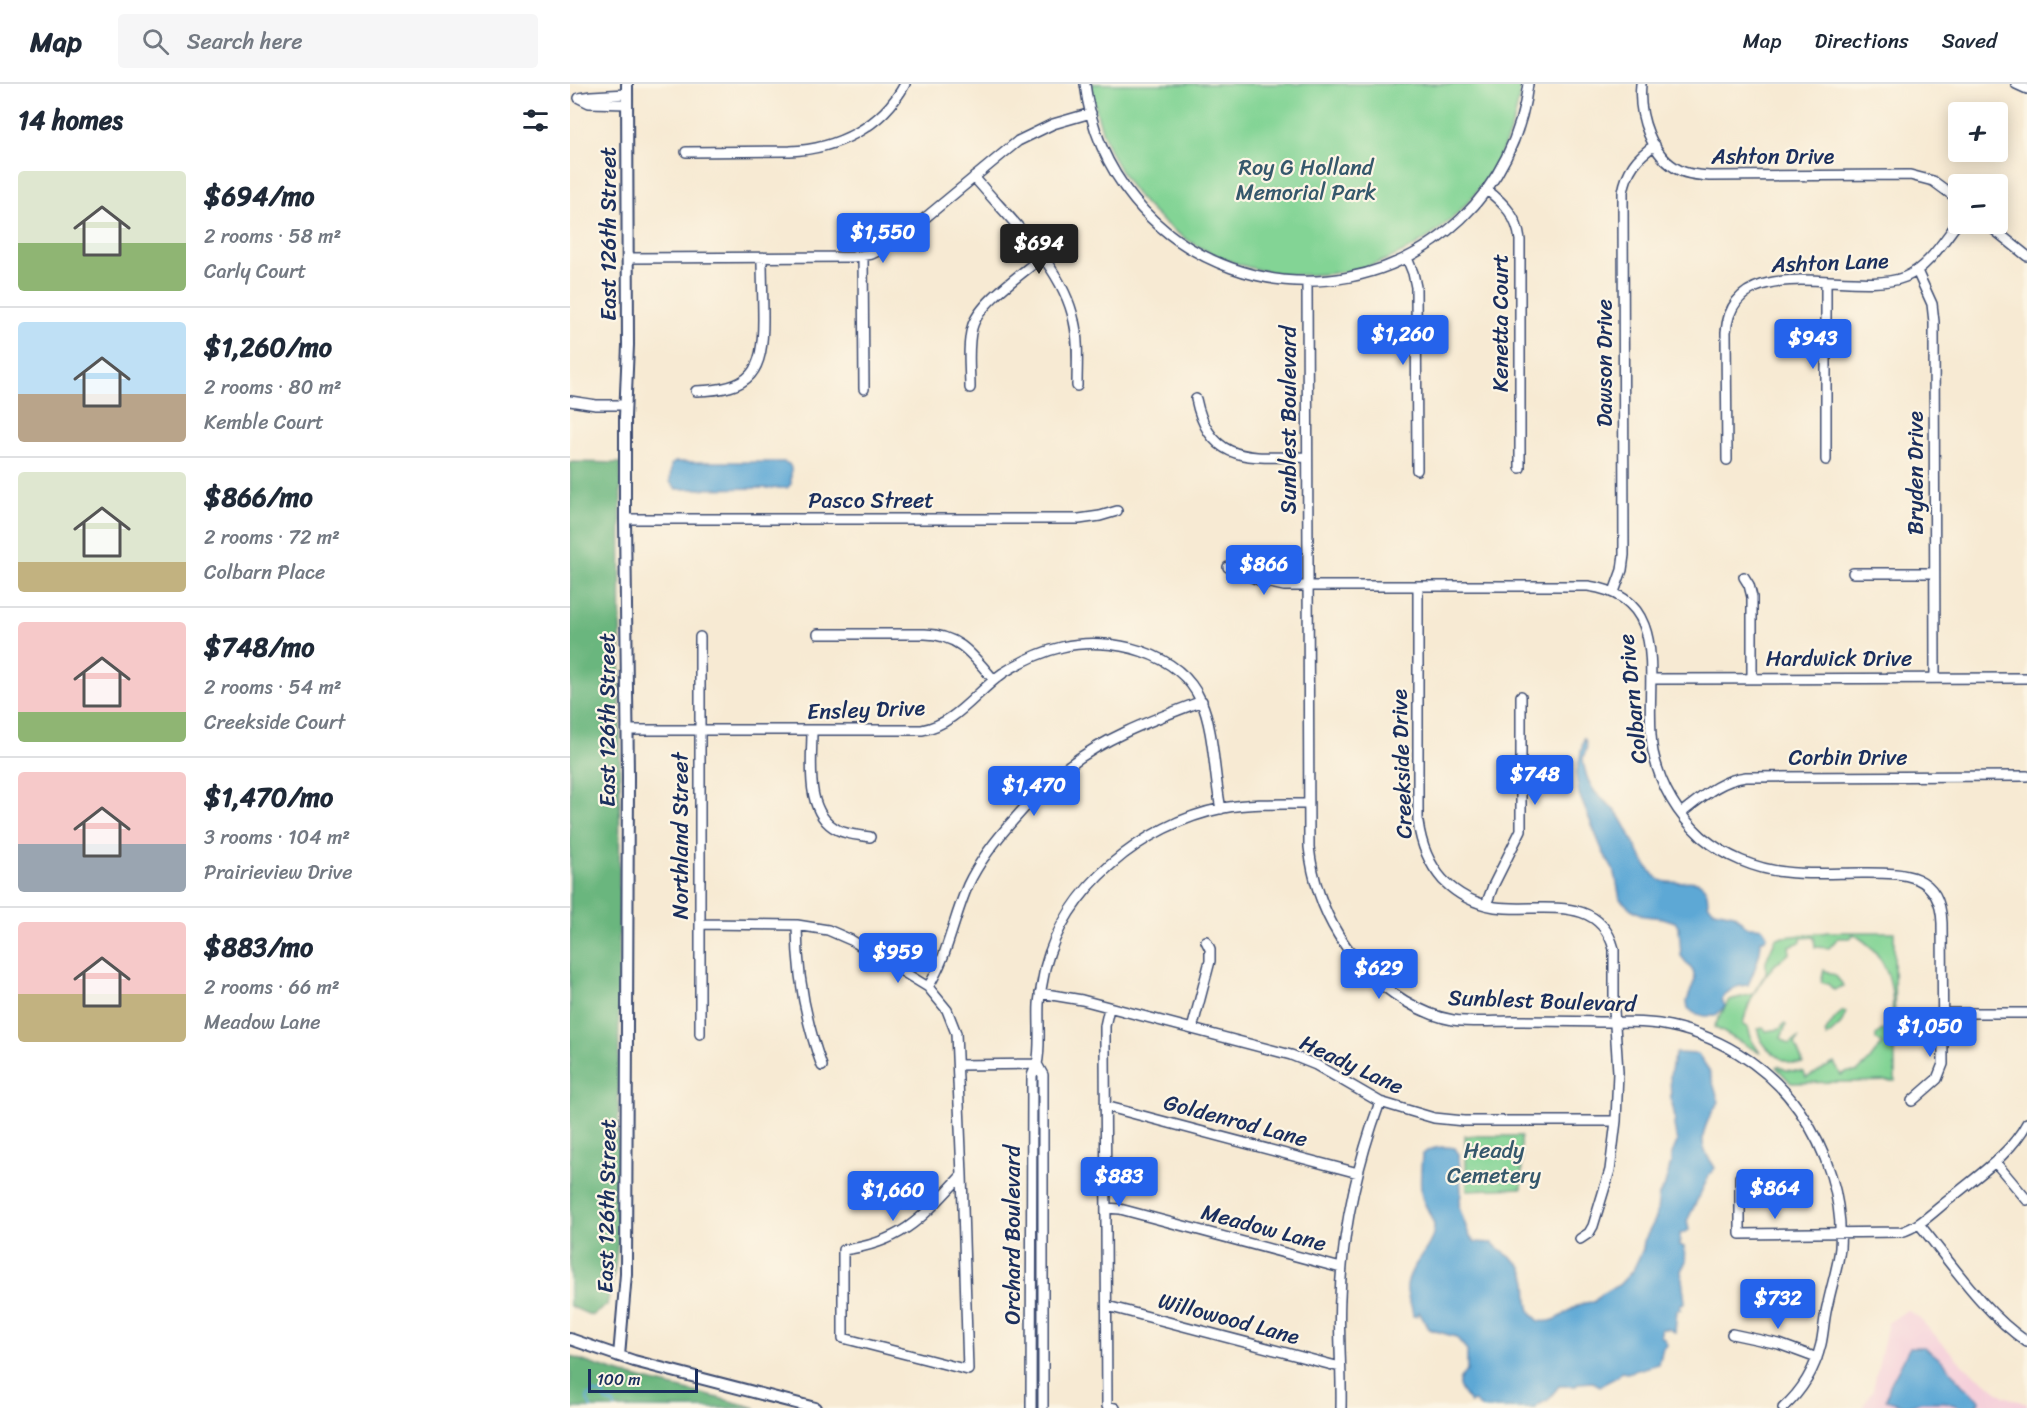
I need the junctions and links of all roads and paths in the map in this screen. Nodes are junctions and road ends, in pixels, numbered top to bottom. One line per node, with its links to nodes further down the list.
1 (904, 84): 11 (street)
2 (1085, 84): 9 (street)
3 (1528, 84): 13 (street)
4 (1641, 84): 10 (street, Ashton Drive)
5 (2016, 84): 6 (street)
6 (2027, 89)
7 (627, 94): 8 (street); 20 (main road, East 126th Street)
8 (575, 98)
9 (1091, 113): 12 (street); 25 (street)
10 (1655, 145): 14 (street, Ashton Drive); 46 (street, Dawson Drive)
11 (686, 152)
12 (974, 177): 17 (street); 19 (street)
13 (1487, 190): 22 (street); 36 (street, Kenetta Court)
14 (1948, 192)
15 (1948, 234): 23 (street, Ashton Lane)
16 (2000, 234): 18 (street)
17 (863, 256): 21 (street); 27 (street)
18 (2027, 256)
19 (1042, 257): 26 (street); 28 (street)
20 (628, 258): 21 (street); 32 (main road, East 126th Street)
21 (762, 258): 29 (street)
22 (1407, 258): 25 (street); 37 (street)
23 (1917, 271): 24 (street, Ashton Lane); 42 (street, Bryden Drive)
24 (1826, 281): 34 (street, Ashton Lane); 35 (street)
25 (1307, 282): 33 (street, Sunblest Boulevard)
26 (1077, 386)
27 (864, 388)
28 (969, 388)
29 (696, 391)
30 (1196, 399): 33 (street)
31 (570, 401): 32 (street)
32 (625, 405): 39 (main road, East 126th Street)
33 (1307, 457): 44 (street, Sunblest Boulevard)
34 (1727, 460)
35 (1826, 460)
36 (1520, 468)
37 (1417, 470)
38 (1117, 511): 39 (street, Pasco Street)
39 (625, 519): 56 (main road, East 126th Street)
40 (1228, 567): 44 (street)
41 (1853, 573): 42 (street)
42 (1934, 573): 50 (street, Bryden Drive)
43 (1744, 577): 49 (street)
44 (1308, 586): 45 (street); 60 (street, Sunblest Boulevard)
45 (1418, 586): 46 (street); 64 (street, Creekside Drive)
46 (1614, 591): 52 (street, Colbarn Drive)
47 (818, 634): 53 (street)
48 (700, 637): 57 (street, Northland Street)
49 (1752, 678): 50 (street, Hardwick Drive); 52 (street, Hardwick Drive)
50 (1935, 678): 51 (street, Hardwick Drive)
51 (2027, 678)
52 (1650, 679): 62 (street, Colbarn Drive)
53 (994, 680): 55 (street, Ensley Drive); 58 (street, Ensley Drive)
54 (1521, 696): 64 (street)
55 (1202, 701): 61 (street, Ensley Drive); 68 (street)
56 (627, 730): 57 (street, Ensley Drive); 98 (main road, East 126th Street)
57 (700, 731): 58 (street, Ensley Drive); 65 (street, Northland Street)
58 (812, 731): 63 (street)
59 (2027, 776): 62 (street, Corbin Drive)
60 (1309, 804): 61 (street, Orchard Boulevard); 73 (street, Sunblest Boulevard)
61 (1221, 809): 69 (street, Orchard Boulevard)
62 (1681, 813): 71 (street, Colbarn Drive)
63 (870, 837)
64 (1486, 905): 73 (street, Creekside Drive)
65 (700, 924): 66 (street); 75 (street, Northland Street)
66 (797, 925): 68 (street); 78 (street)
67 (1206, 941): 74 (street)
68 (928, 987): 77 (street)
69 (1040, 993): 70 (street, Heady Lane); 76 (street, Orchard Boulevard)
70 (1109, 1008): 74 (street, Heady Lane); 81 (street)
71 (1943, 1013): 72 (street); 79 (street, Colbarn Drive)
72 (2027, 1013)
73 (1615, 1022): 82 (street, Creekside Drive); 91 (street, Sunblest Boulevard)
74 (1192, 1029): 80 (street, Heady Lane)
75 (700, 1034)
76 (1037, 1064): 77 (street); 103 (street, Orchard Boulevard); 104 (street, Orchard Boulevard)
77 (958, 1065): 86 (street)
78 (822, 1066)
79 (1911, 1101)
80 (1380, 1102): 82 (street, Heady Lane); 85 (street)
81 (1105, 1106): 85 (street, Goldenrod Lane); 89 (street)
82 (1616, 1121): 92 (street, Creekside Drive)
83 (2027, 1123): 84 (street)
84 (1995, 1162): 88 (street); 90 (street)
85 (1358, 1173): 93 (street)
86 (962, 1175): 86 (street)
87 (1740, 1177): 91 (street)
88 (2027, 1200)
89 (1106, 1208): 93 (street, Meadow Lane); 94 (street)
90 (1919, 1224): 91 (street); 97 (street)
91 (1840, 1233): 99 (street, Sunblest Boulevard)
92 (1580, 1239)
93 (1341, 1268): 100 (street)
94 (1107, 1306): 100 (street, Willowood Lane); 101 (street)
95 (1732, 1334): 99 (street)
96 (570, 1339): 98 (main road)
97 (2027, 1342)
98 (619, 1356): 102 (main road)
99 (1817, 1358): 106 (street, Sunblest Boulevard)
100 (1340, 1367): 105 (street)
101 (1111, 1407)
102 (815, 1408)
103 (1031, 1408)
104 (1043, 1408)
105 (1341, 1408)
106 (1783, 1408)

